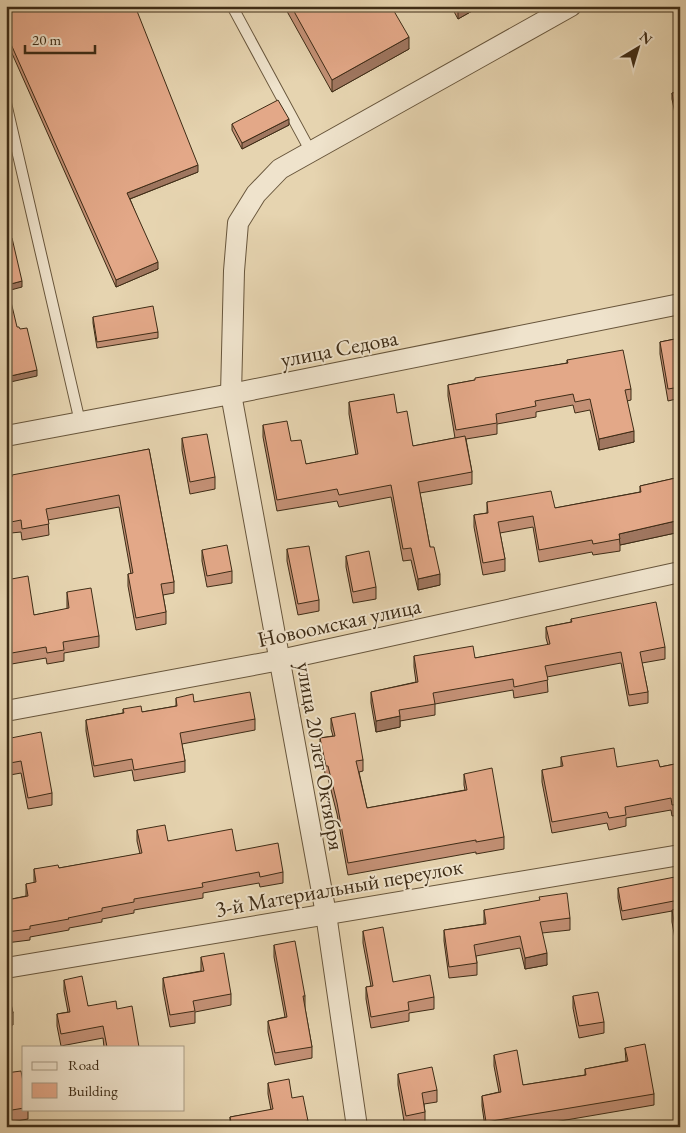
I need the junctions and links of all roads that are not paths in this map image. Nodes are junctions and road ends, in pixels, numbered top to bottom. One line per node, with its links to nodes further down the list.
1 (232, 6): 4 (lane)
2 (571, 6): 4 (street, улица 20 лет Октября)
3 (6, 103): 7 (lane)
4 (311, 152): 6 (street, улица 20 лет Октября)
5 (680, 304): 6 (street, улица Седова)
6 (231, 394): 7 (street, улица Седова); 10 (street, улица 20 лет Октября)
7 (80, 422): 8 (street, улица Седова)
8 (6, 436)
9 (680, 572): 10 (street, Новоомская улица)
10 (280, 660): 11 (street, Новоомская улица); 13 (street, улица 20 лет Октября)
11 (6, 712)
12 (680, 855): 13 (street, 3-й Материальный переулок)
13 (326, 914): 14 (street, 3-й Материальный переулок); 15 (street, улица 20 лет Октября)
14 (6, 968)
15 (357, 1127)

